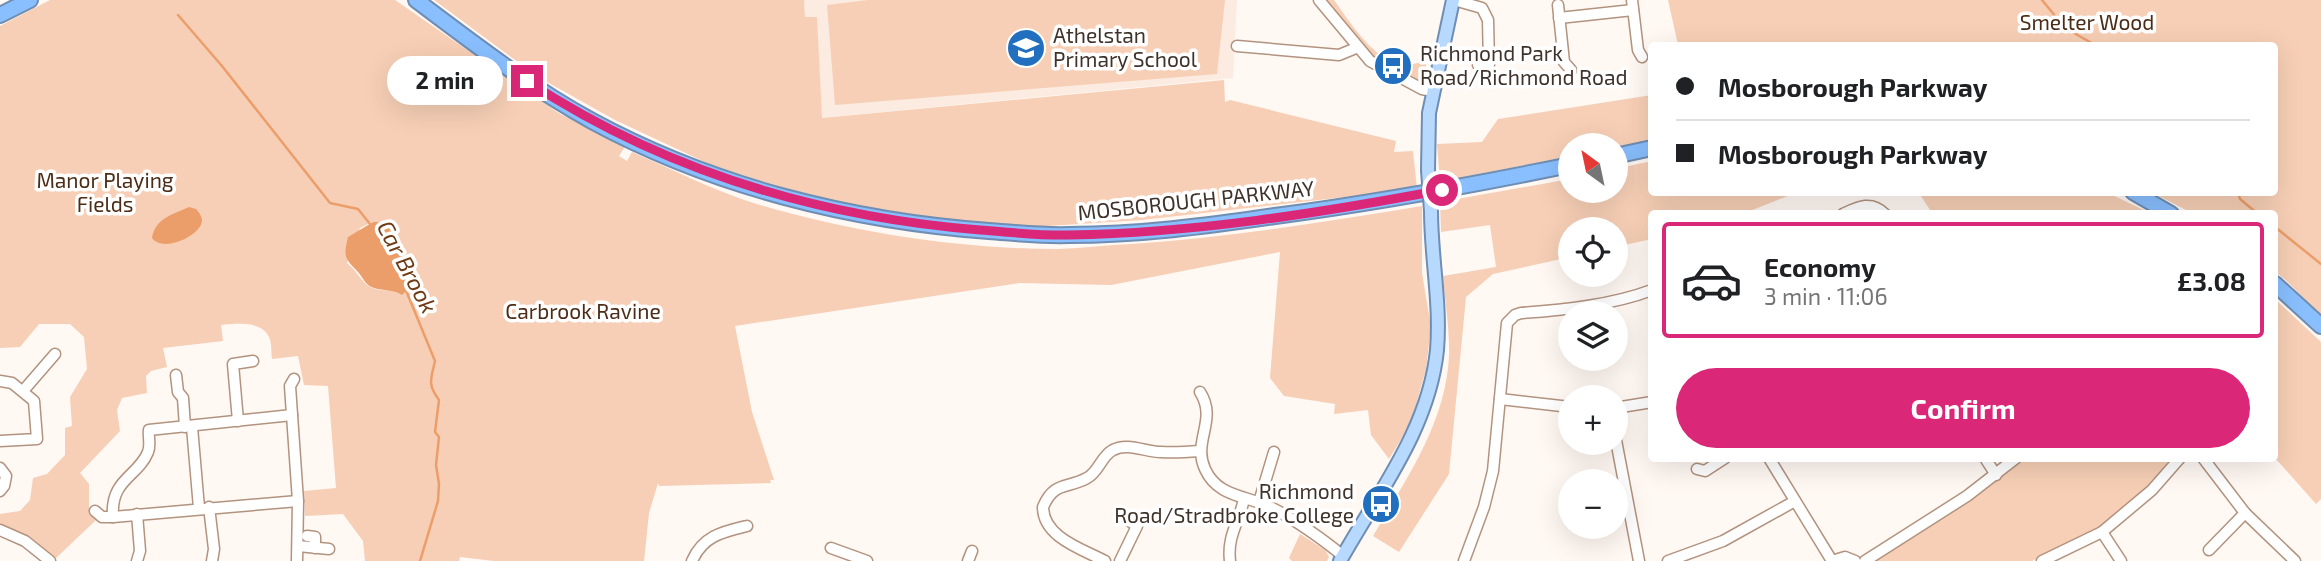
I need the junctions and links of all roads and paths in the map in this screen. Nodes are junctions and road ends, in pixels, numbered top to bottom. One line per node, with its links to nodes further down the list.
1 (30, 0): 7 (highway)
2 (416, 0): 17 (highway, MOSBOROUGH PARKWAY)
3 (1319, 0): 10 (street)
4 (1453, 0): 12 (street); 14 (main road)
5 (1558, 5): 8 (street)
6 (1633, 5): 8 (street); 11 (street)
7 (0, 15)
8 (1559, 18): 13 (street)
9 (1237, 46): 10 (street)
10 (1356, 48): 14 (street)
11 (1642, 57)
12 (1478, 65)
13 (1571, 70)
14 (1433, 91): 72 (main road, bridge)
15 (1648, 149): 16 (highway)
16 (1628, 153)
17 (1558, 167)
18 (2140, 196): 21 (highway)
19 (1855, 210): 20 (street)
20 (1882, 210)
21 (2164, 210)
22 (2278, 287): 24 (highway)
23 (1648, 291): 32 (street)
24 (2321, 326)
25 (55, 354): 30 (street)
26 (253, 361): 37 (street)
27 (176, 375): 38 (street)
28 (293, 379): 36 (street)
29 (0, 381): 30 (street)
30 (23, 391): 39 (street)
31 (1200, 392): 40 (street)
32 (1500, 399): 34 (street); 82 (street)
33 (1648, 403): 35 (street)
34 (1558, 406)
35 (1628, 406)
36 (292, 415): 37 (street); 53 (street)
37 (238, 421): 38 (street)
38 (189, 427): 56 (street); 60 (street)
39 (0, 441)
40 (1200, 451): 52 (street); 79 (street)
41 (1274, 452): 55 (street)
42 (1719, 462): 49 (street)
43 (1771, 462): 54 (street)
44 (1988, 462): 50 (street)
45 (2011, 462): 50 (street)
46 (2176, 462): 65 (street)
47 (2206, 462): 58 (street)
48 (0, 468): 51 (street)
49 (1697, 469)
50 (1996, 475): 87 (street)
51 (0, 491)
52 (1244, 499): 55 (street); 81 (street)
53 (298, 501): 56 (street); 67 (street)
54 (1795, 501): 84 (street); 85 (street)
55 (1259, 502): 72 (street)
56 (204, 508): 59 (street); 75 (street)
57 (95, 512): 60 (street)
58 (2245, 513): 71 (street); 90 (street)
59 (138, 514): 60 (street); 74 (street)
60 (113, 517)
61 (1125, 518): 80 (street)
62 (1628, 518): 83 (street)
63 (747, 526): 77 (street)
64 (0, 530): 73 (street)
65 (2102, 532): 88 (street); 89 (street)
66 (307, 536): 68 (street)
67 (298, 546): 68 (street); 76 (street)
68 (315, 548): 70 (street)
69 (831, 548): 78 (street)
70 (329, 549)
71 (2209, 550)
72 (1342, 559)
73 (50, 561)
74 (137, 561)
75 (212, 561)
76 (296, 561)
77 (692, 561)
78 (867, 561)
79 (1105, 561)
80 (1120, 561)
81 (1230, 561)
82 (1464, 561)
83 (1639, 561)
84 (1668, 561)
85 (1832, 561): 86 (street)
86 (1855, 561)
87 (1865, 561)
88 (2042, 561)
89 (2121, 561)
90 (2295, 561)

